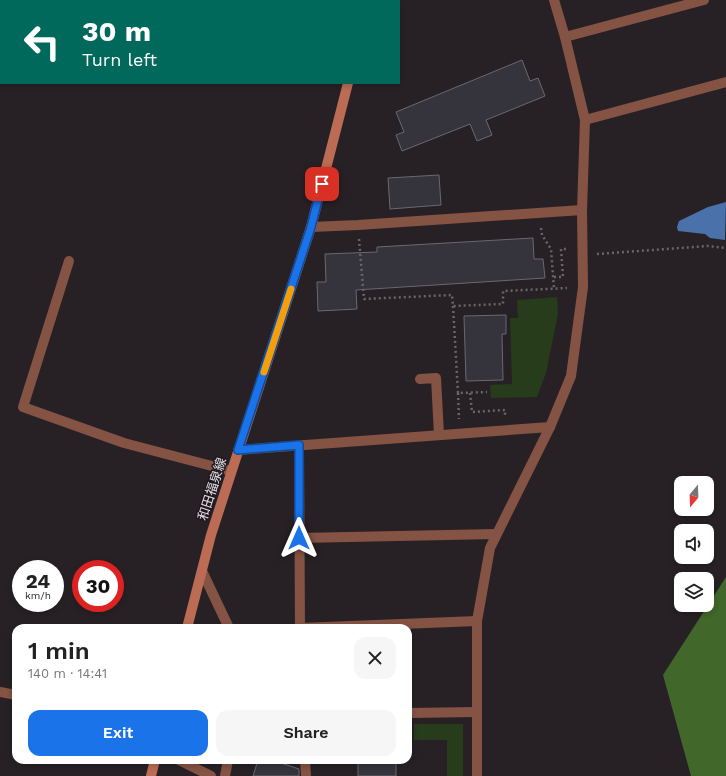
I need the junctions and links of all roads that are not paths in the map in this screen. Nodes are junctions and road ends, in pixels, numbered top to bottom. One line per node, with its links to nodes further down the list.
1 (554, 0): 3 (street)
2 (704, 0): 3 (street)
3 (565, 37): 6 (street)
4 (726, 82): 6 (street)
5 (348, 84): 8 (main road, 和田福泉線)
6 (585, 120): 7 (street)
7 (582, 210): 8 (street); 11 (street)
8 (311, 227): 14 (main road, 和田福泉線)
9 (69, 261): 15 (street)
10 (420, 380): 12 (street)
11 (550, 427): 12 (street); 16 (street)
12 (439, 435): 13 (street)
13 (299, 445): 14 (street); 17 (street)
14 (238, 450): 15 (main road, 和田福泉線)
15 (231, 470): 18 (main road, 和田福泉線)
16 (496, 534): 17 (street); 19 (street)
17 (299, 538): 22 (street)
18 (202, 571): 20 (main road, 和田福泉線); 21 (street)
19 (477, 621): 23 (street); 26 (street)
20 (188, 624)
21 (227, 624)
22 (300, 624)
23 (401, 624)
24 (0, 692): 25 (street)
25 (12, 694)
26 (477, 712): 27 (street); 36 (street)
27 (412, 713)
28 (153, 764): 32 (main road)
29 (187, 764): 33 (street)
30 (228, 764): 34 (street)
31 (305, 764): 35 (street)
32 (151, 776)
33 (211, 776)
34 (226, 776)
35 (306, 776)
36 (477, 776)

